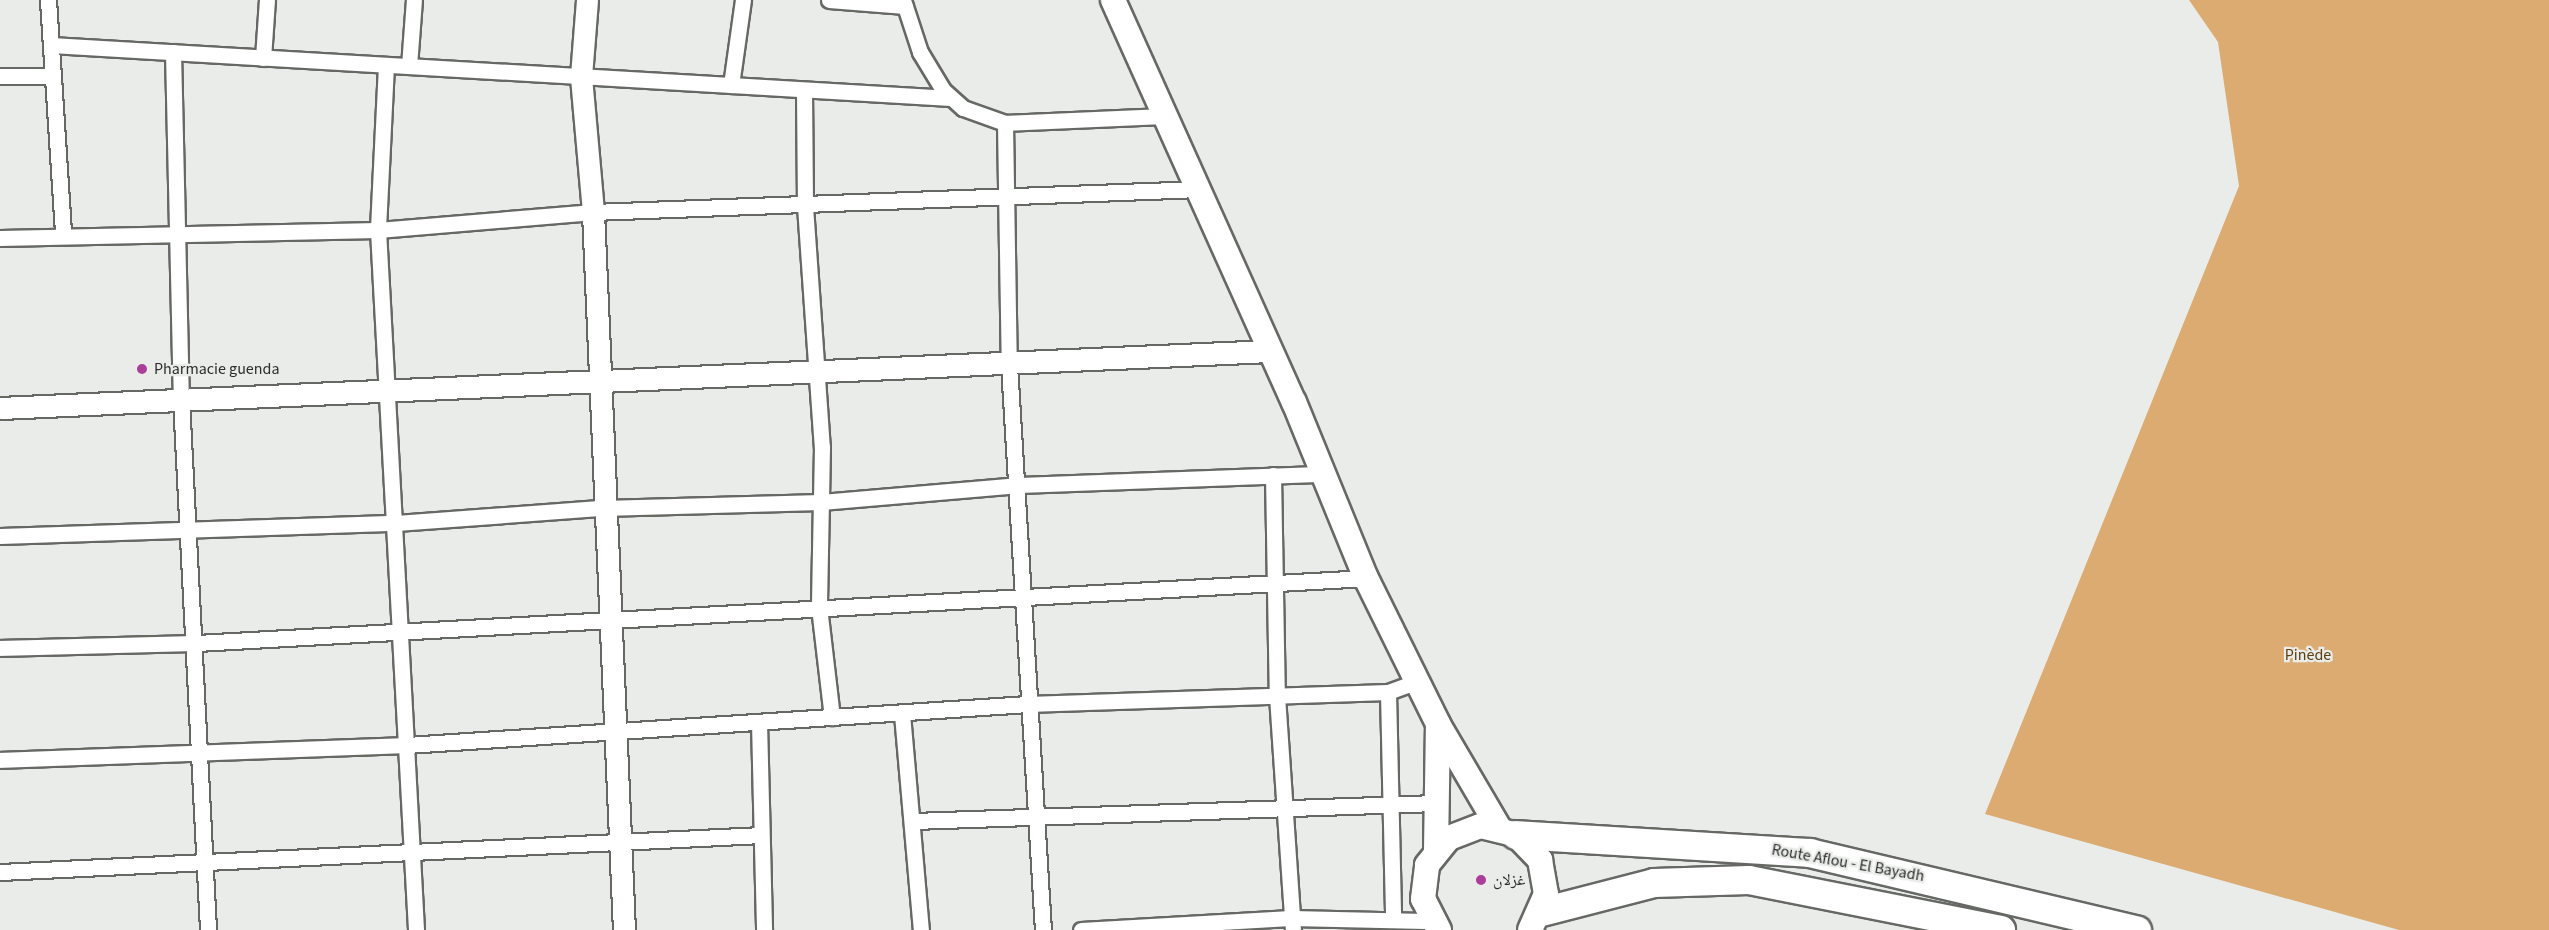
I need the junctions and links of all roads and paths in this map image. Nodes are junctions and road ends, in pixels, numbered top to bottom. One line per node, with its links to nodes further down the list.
1 (48, 0): 9 (street)
2 (267, 0): 11 (street)
3 (414, 0): 13 (street)
4 (586, 0): 16 (main road)
5 (743, 0): 17 (street)
6 (829, 0): 8 (street)
7 (1113, 0): 20 (main road)
8 (904, 3): 19 (street)
9 (51, 45): 10 (street); 15 (street)
10 (173, 52): 11 (street); 27 (street)
11 (263, 58): 12 (street)
12 (386, 65): 13 (street); 26 (street)
13 (409, 66): 16 (street)
14 (0, 76): 15 (street)
15 (51, 76): 28 (street)
16 (581, 76): 17 (street); 25 (main road)
17 (732, 85): 18 (street)
18 (804, 90): 19 (street); 24 (street)
19 (950, 98): 21 (street)
20 (1168, 116): 21 (street); 22 (main road)
21 (1005, 123): 23 (street)
22 (1200, 189): 23 (street); 30 (main road)
23 (1008, 198): 24 (street); 31 (street)
24 (805, 206): 25 (street); 32 (street)
25 (593, 212): 26 (street); 33 (main road)
26 (378, 230): 27 (street); 34 (street)
27 (180, 233): 28 (street); 35 (street)
28 (63, 235): 29 (street)
29 (0, 238)
30 (1270, 351): 31 (main road); 37 (main road)
31 (1009, 365): 32 (main road); 39 (street)
32 (819, 375): 33 (main road); 40 (street)
33 (601, 385): 34 (main road); 41 (main road)
34 (385, 391): 35 (main road); 42 (street)
35 (181, 400): 36 (main road); 43 (street)
36 (0, 408)
37 (1325, 474): 38 (street); 45 (main road)
38 (1273, 475): 39 (street); 46 (street)
39 (1019, 485): 40 (street); 47 (street)
40 (821, 502): 41 (street); 48 (street)
41 (602, 508): 42 (street); 49 (main road)
42 (396, 522): 43 (street); 50 (street)
43 (189, 529): 44 (street); 51 (street)
44 (0, 536)
45 (1366, 578): 46 (street); 53 (main road)
46 (1275, 586): 47 (street); 55 (street)
47 (1024, 599): 48 (street); 56 (street)
48 (819, 607): 49 (street); 58 (street)
49 (608, 621): 50 (street); 61 (main road)
50 (404, 631): 51 (street); 62 (street)
51 (197, 643): 52 (street); 63 (street)
52 (0, 648)
53 (1418, 681): 54 (street); 60 (main road)
54 (1388, 692): 55 (street); 66 (street)
55 (1277, 696): 56 (street); 67 (street)
56 (1028, 704): 57 (street); 68 (street)
57 (902, 714): 58 (street); 69 (street)
58 (832, 717): 59 (street)
59 (759, 722): 61 (street); 71 (street)
60 (1438, 724): 65 (main road); 70 (main road)
61 (615, 730): 62 (street); 72 (main road)
62 (408, 745): 63 (street); 74 (street)
63 (200, 751): 64 (street); 75 (street)
64 (0, 760)
65 (1437, 803): 66 (street); 73 (main road)
66 (1390, 804): 67 (street); 77 (street)
67 (1287, 808): 68 (street); 79 (street)
68 (1038, 816): 69 (street); 86 (street)
69 (913, 820): 85 (street)
70 (1507, 831): 73 (main road); 78 (main road); 89 (highway, Route Aflou - El Bayadh)
71 (761, 835): 72 (street); 84 (street)
72 (621, 843): 74 (street); 83 (main road)
73 (1436, 850): 80 (main road)
74 (414, 854): 75 (street); 82 (street)
75 (208, 864): 76 (street); 81 (street)
76 (0, 872)
77 (1393, 918): 79 (street); 80 (street)
78 (1539, 922): 88 (highway, Route Aflou - El Bayadh)
79 (1292, 924): 87 (street)
80 (1428, 924)
81 (208, 930)
82 (416, 930)
83 (624, 930)
84 (765, 930)
85 (921, 930)
86 (1043, 930)
87 (1081, 930)
88 (2001, 930)
89 (2137, 930)

